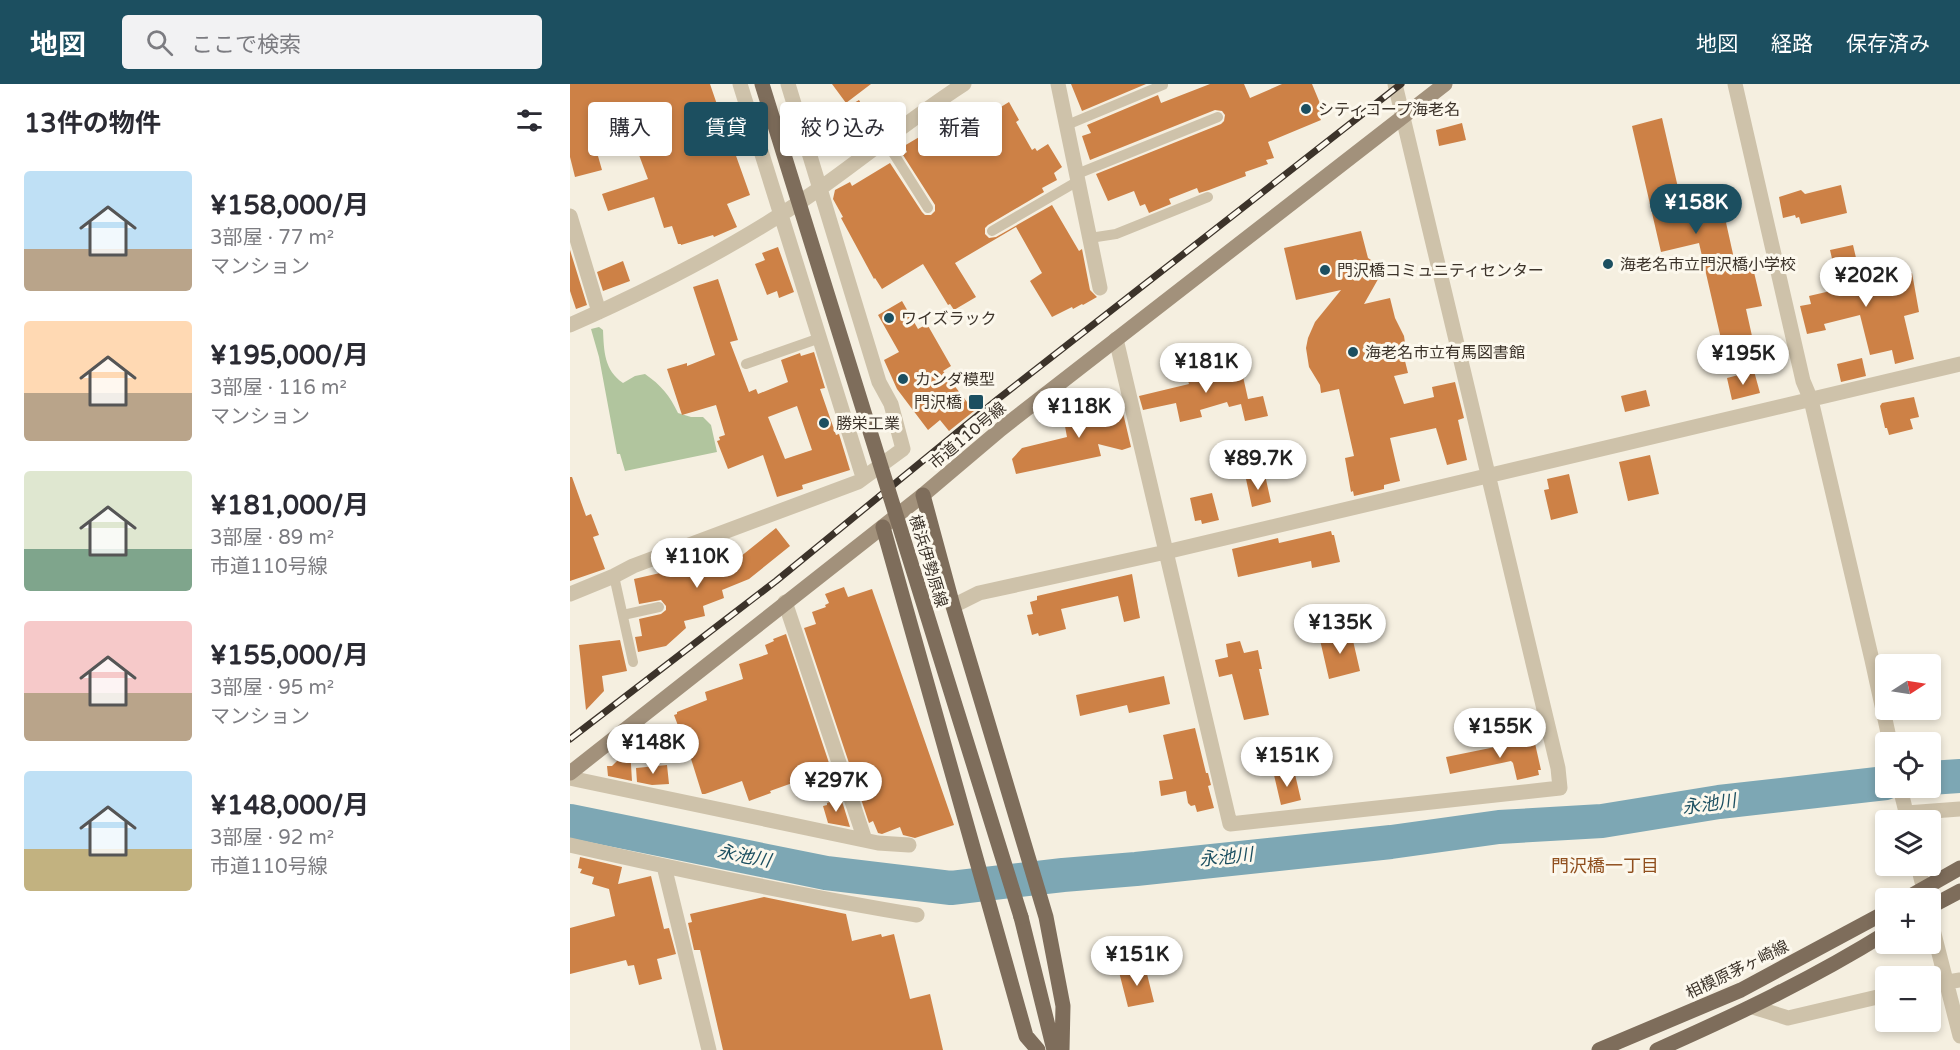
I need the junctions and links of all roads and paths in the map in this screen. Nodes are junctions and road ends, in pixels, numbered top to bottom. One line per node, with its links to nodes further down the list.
1 (740, 84): 20 (street)
2 (762, 84): 68 (main road, 横浜伊勢原線, bridge)
3 (788, 84): 17 (street)
4 (964, 84): 12 (street)
5 (1058, 84): 13 (street)
6 (1395, 84): 11 (street)
7 (1445, 84): 11 (street, 市道110号線)
8 (1735, 84): 32 (street)
9 (1163, 85): 13 (lane)
10 (1218, 117): 16 (lane)
11 (1403, 118): 28 (street, 市道110号線); 33 (street)
12 (906, 125)
13 (1067, 125): 16 (street)
14 (863, 156): 17 (street)
15 (895, 156): 19 (lane)
16 (1078, 177): 22 (lane); 23 (street)
17 (820, 188): 20 (street); 27 (street)
18 (1208, 197): 23 (lane)
19 (928, 208)
20 (781, 214): 25 (street); 29 (street)
21 (570, 216): 25 (street)
22 (992, 231)
23 (1090, 238): 24 (street)
24 (1100, 288)
25 (599, 312): 26 (street)
26 (570, 325)
27 (864, 335): 29 (street); 34 (street)
28 (1116, 339): 35 (street, 市道110号線); 37 (street)
29 (822, 344): 30 (lane); 34 (street)
30 (746, 364)
31 (1960, 364): 32 (street)
32 (1811, 400): 33 (street); 45 (street)
33 (1489, 476): 37 (street); 37 (street)
34 (864, 477): 38 (street)
35 (923, 495): 36 (street, 市道110号線); 41 (main road)
36 (883, 527): 40 (street, 市道110号線); 67 (main road)
37 (1166, 552): 41 (street)
38 (614, 576): 39 (street); 43 (lane)
39 (570, 594)
40 (785, 602): 46 (street, 市道110号線); 50 (street)
41 (953, 606): 69 (main road)
42 (659, 607): 43 (lane)
43 (623, 615): 44 (lane)
44 (633, 662)
45 (1888, 732)
46 (570, 773)
47 (570, 778): 50 (street)
48 (1960, 809): 49 (street)
49 (1941, 811)
50 (865, 840): 52 (street)
51 (570, 845): 53 (street)
52 (909, 845)
53 (664, 866): 58 (street); 66 (street)
54 (1960, 868): 55 (main road)
55 (1933, 888)
56 (1960, 891): 57 (main road)
57 (1941, 901)
58 (917, 915)
59 (1875, 918): 70 (main road, 相模原茅ヶ崎線)
60 (1875, 940): 64 (main road)
61 (1941, 948): 62 (street)
62 (1953, 981): 65 (street)
63 (1875, 998): 64 (street)
64 (1753, 1007): 71 (main road)
65 (1960, 1036)
66 (709, 1050)
67 (1038, 1050)
68 (1054, 1050)
69 (1062, 1050)
70 (1599, 1050)
71 (1657, 1050)

